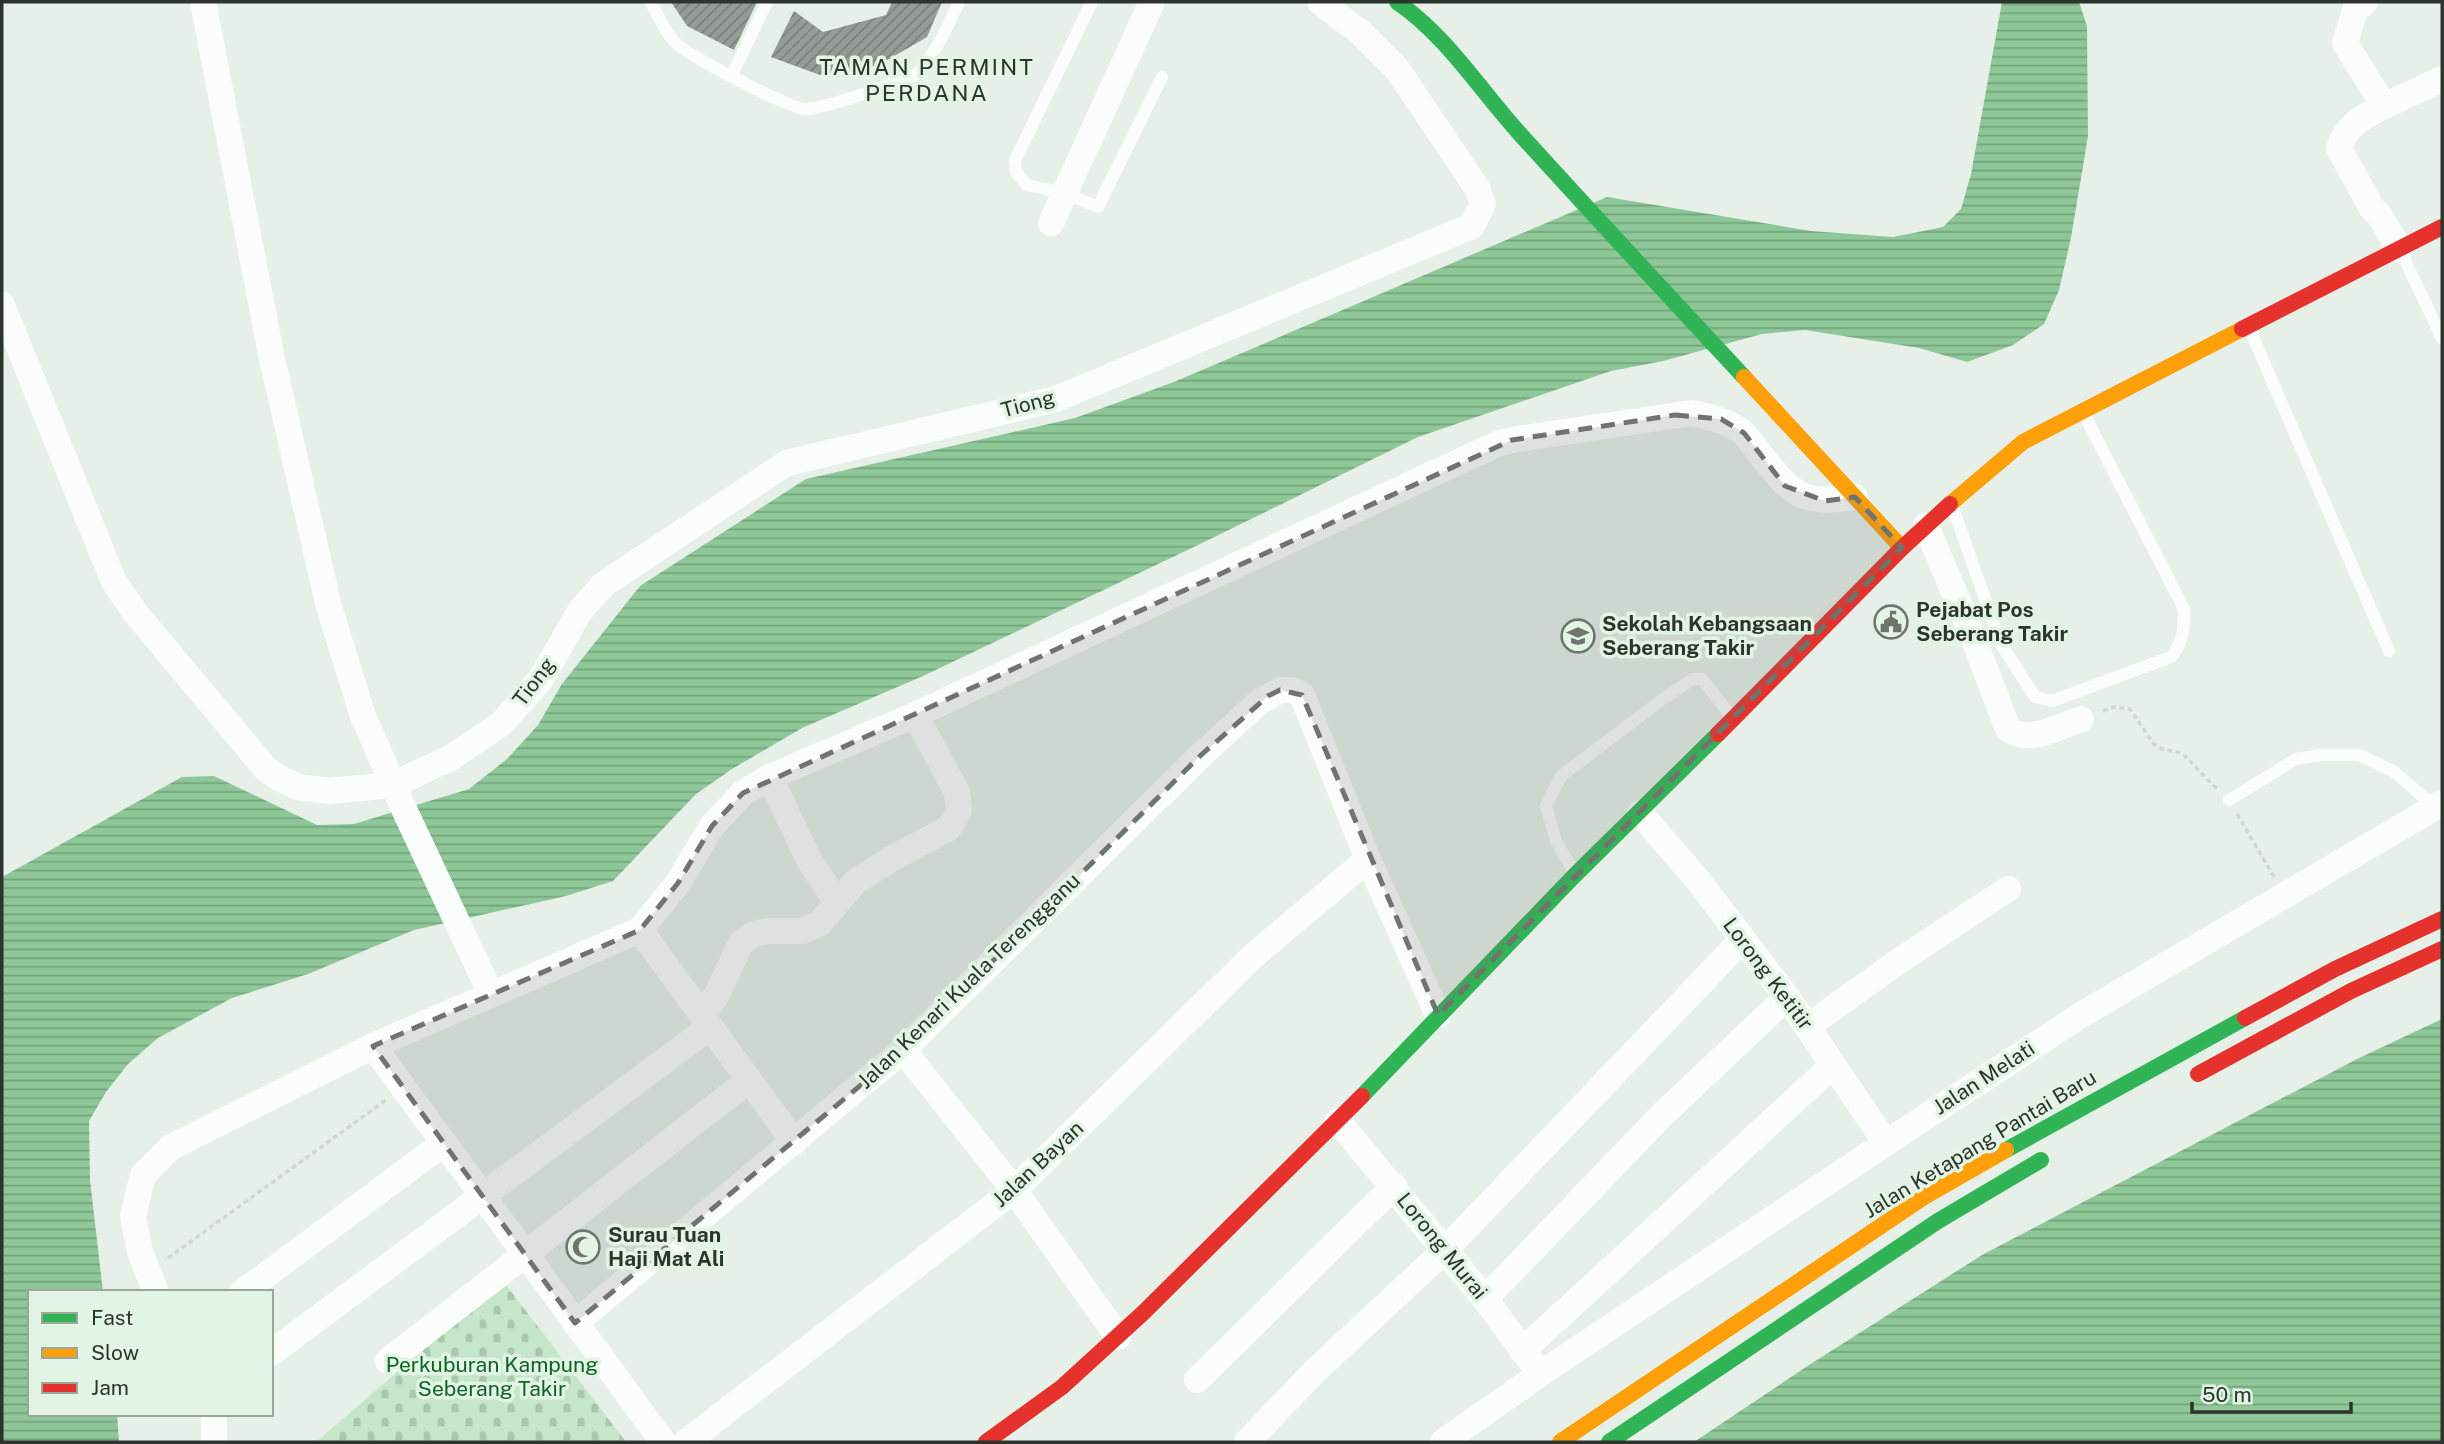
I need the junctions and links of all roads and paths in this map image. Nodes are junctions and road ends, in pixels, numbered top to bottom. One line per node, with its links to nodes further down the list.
1 (203, 2): 31 (street)
2 (651, 2): 10 (lane)
3 (767, 2): 10 (lane)
4 (959, 2): 10 (lane)
5 (1092, 2): 14 (lane)
6 (1152, 2): 14 (street)
7 (1320, 2): 31 (street, Tiong)
8 (1397, 2): 22 (street)
9 (2365, 2): 13 (street)
10 (732, 75)
11 (1162, 77): 14 (lane)
12 (2442, 79): 13 (street)
13 (2384, 106): 17 (street)
14 (1065, 193): 15 (street)
15 (1051, 223)
16 (2442, 227): 17 (street)
17 (2400, 250): 19 (street); 20 (lane)
18 (2, 305): 31 (street)
19 (2249, 326): 21 (street); 26 (lane)
20 (2442, 338)
21 (2082, 411): 23 (street); 23 (lane)
22 (1855, 497): 25 (street); 27 (street)
23 (1951, 503): 24 (street)
24 (1926, 526): 25 (street); 29 (street)
25 (1902, 548): 28 (street)
26 (2389, 651)
27 (915, 715): 30 (street); 39 (street)
28 (1733, 719): 34 (street); 36 (lane)
29 (2081, 719): 32 (path)
30 (770, 777): 39 (street); 41 (street)
31 (398, 795): 44 (street)
32 (2229, 800): 33 (lane); 38 (path)
33 (2439, 805): 38 (street, Jalan Melati)
34 (1640, 813): 36 (street); 42 (street, Lorong Ketitir)
35 (1368, 859): 46 (street); 50 (street, Jalan Kenari Kuala Terengganu); 61 (street, Jalan Bayan)
36 (1576, 875): 46 (street)
37 (2008, 889): 48 (street)
38 (2284, 895): 58 (street, Jalan Melati)
39 (837, 903): 47 (street)
40 (2442, 919): 82 (street, Jalan Ketapang Pantai Baru)
41 (640, 930): 44 (street); 47 (street)
42 (1742, 940): 45 (street, Lorong Ketitir); 63 (street)
43 (2442, 949): 53 (street)
44 (491, 994): 49 (street)
45 (1787, 997): 48 (street, Lorong Ketitir); 67 (street)
46 (1438, 1015): 55 (street)
47 (707, 1021): 52 (street); 62 (street)
48 (1808, 1026): 51 (street, Lorong Ketitir)
49 (373, 1046): 54 (street); 65 (street)
50 (903, 1050): 56 (street, Jalan Kenari Kuala Terengganu); 61 (street)
51 (1832, 1066): 58 (street, Lorong Ketitir); 70 (street)
52 (749, 1080): 56 (street); 64 (street)
53 (2181, 1083)
54 (403, 1088): 57 (street); 65 (path)
55 (1338, 1121): 60 (street, Lorong Murai); 69 (street)
56 (794, 1142): 68 (street, Jalan Kenari Kuala Terengganu)
57 (444, 1143): 62 (street); 66 (street)
58 (1886, 1143): 73 (street, Jalan Melati)
59 (2050, 1155): 83 (street)
60 (1394, 1186): 63 (street, Lorong Murai); 74 (street)
61 (1014, 1190): 69 (street); 78 (street, Jalan Bayan)
62 (482, 1196): 64 (street); 71 (street)
63 (1445, 1250): 67 (street, Lorong Murai); 80 (street)
64 (525, 1255): 68 (street); 72 (street)
65 (151, 1283)
66 (246, 1290)
67 (1485, 1299): 70 (street, Lorong Murai)
68 (575, 1323): 77 (street)
69 (1118, 1337): 79 (street)
70 (1522, 1351): 73 (street, Lorong Murai)
71 (273, 1352)
72 (388, 1361)
73 (1540, 1374): 81 (street, Jalan Melati)
74 (1197, 1380)
75 (214, 1416): 76 (street)
76 (214, 1442)
77 (663, 1442)
78 (686, 1442)
79 (986, 1442)
80 (1247, 1442)
81 (1443, 1442)
82 (1560, 1442)
83 (1609, 1442)

